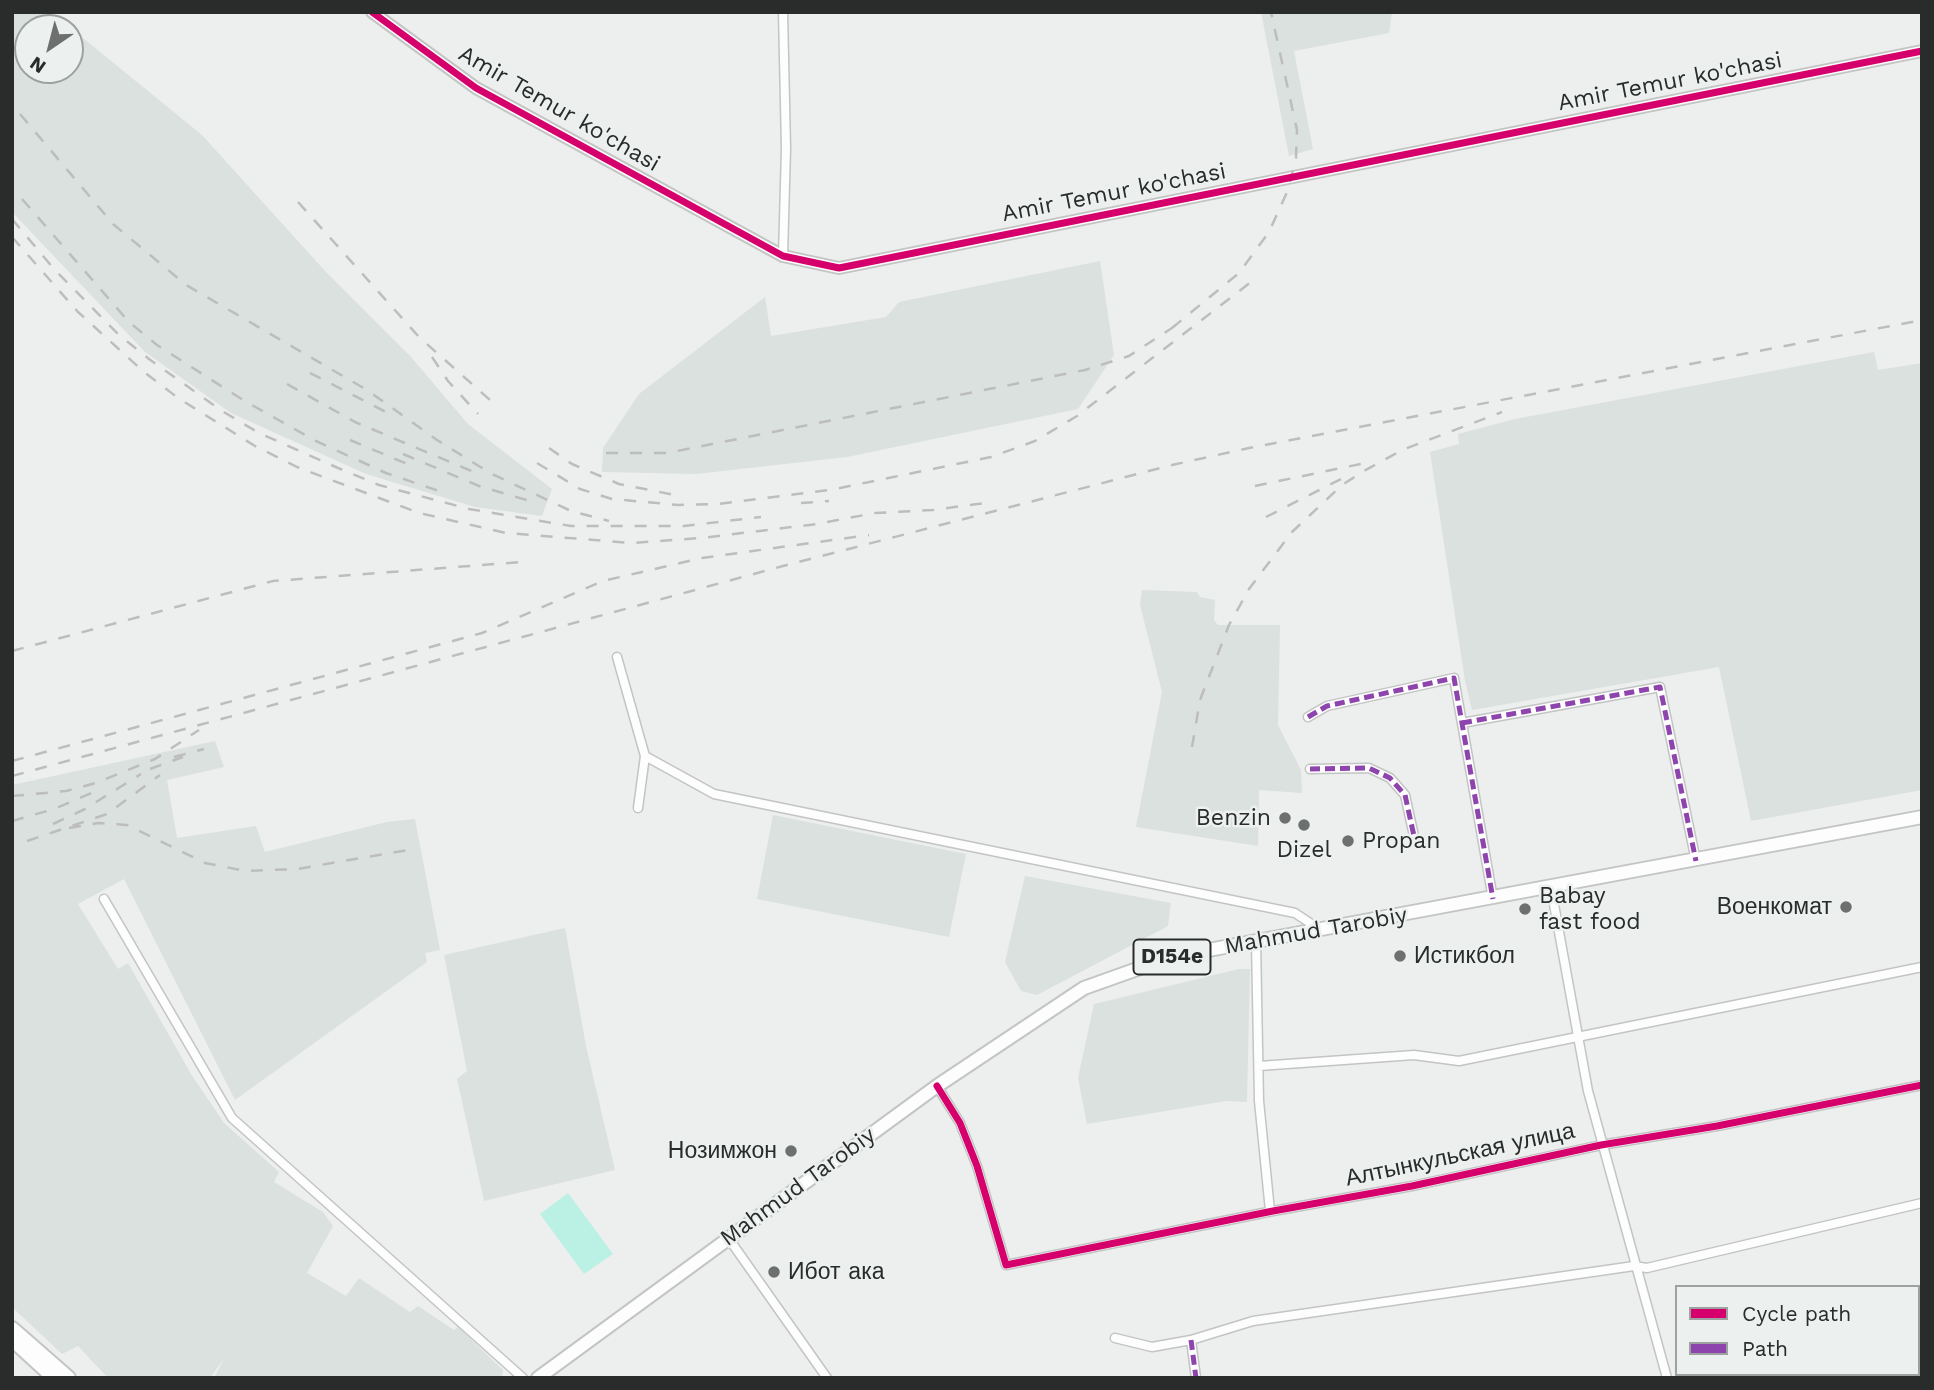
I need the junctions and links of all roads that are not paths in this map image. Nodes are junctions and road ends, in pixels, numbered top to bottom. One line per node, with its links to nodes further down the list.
1 (372, 12): 4 (street, Amir Temur ko'chasi)
2 (783, 12): 4 (street)
3 (1922, 51): 4 (street, Amir Temur ko'chasi)
4 (783, 256)
5 (617, 657): 8 (street)
6 (1308, 718): 7 (street)
7 (1462, 723): 13 (street); 16 (street)
8 (645, 755): 10 (street); 17 (street)
9 (1310, 769): 12 (street)
10 (638, 808)
11 (1922, 817): 13 (main road, Mahmud Tarobiy / D154e)
12 (1414, 836)
13 (1696, 860): 14 (main road, Mahmud Tarobiy / D154e)
14 (1551, 888): 16 (main road, Mahmud Tarobiy / D154e); 20 (street)
15 (104, 899): 35 (street)
16 (1493, 899): 17 (main road, Mahmud Tarobiy / D154e)
17 (1319, 929): 18 (main road, Mahmud Tarobiy / D154e)
18 (1256, 941): 21 (street); 23 (main road, Mahmud Tarobiy / D154e)
19 (1922, 967): 20 (street)
20 (1578, 1034): 21 (street); 24 (street)
21 (1259, 1066): 26 (street)
22 (1922, 1085): 24 (street, Алтынкульская улица)
23 (936, 1086): 26 (street, Алтынкульская улица); 27 (main road, Mahmud Tarobiy / D154e)
24 (1601, 1145): 26 (street, Алтынкульская улица); 28 (street)
25 (1922, 1203): 28 (street)
26 (1270, 1212)
27 (729, 1239): 36 (main road, Mahmud Tarobiy / D154e); 37 (street)
28 (1634, 1266): 32 (street); 39 (street)
29 (12, 1329): 34 (highway)
30 (1115, 1338): 32 (street)
31 (12, 1340): 33 (highway)
32 (1191, 1340): 38 (street)
33 (55, 1378)
34 (68, 1378)
35 (523, 1378)
36 (538, 1378)
37 (827, 1378)
38 (1196, 1378)
39 (1667, 1378)

